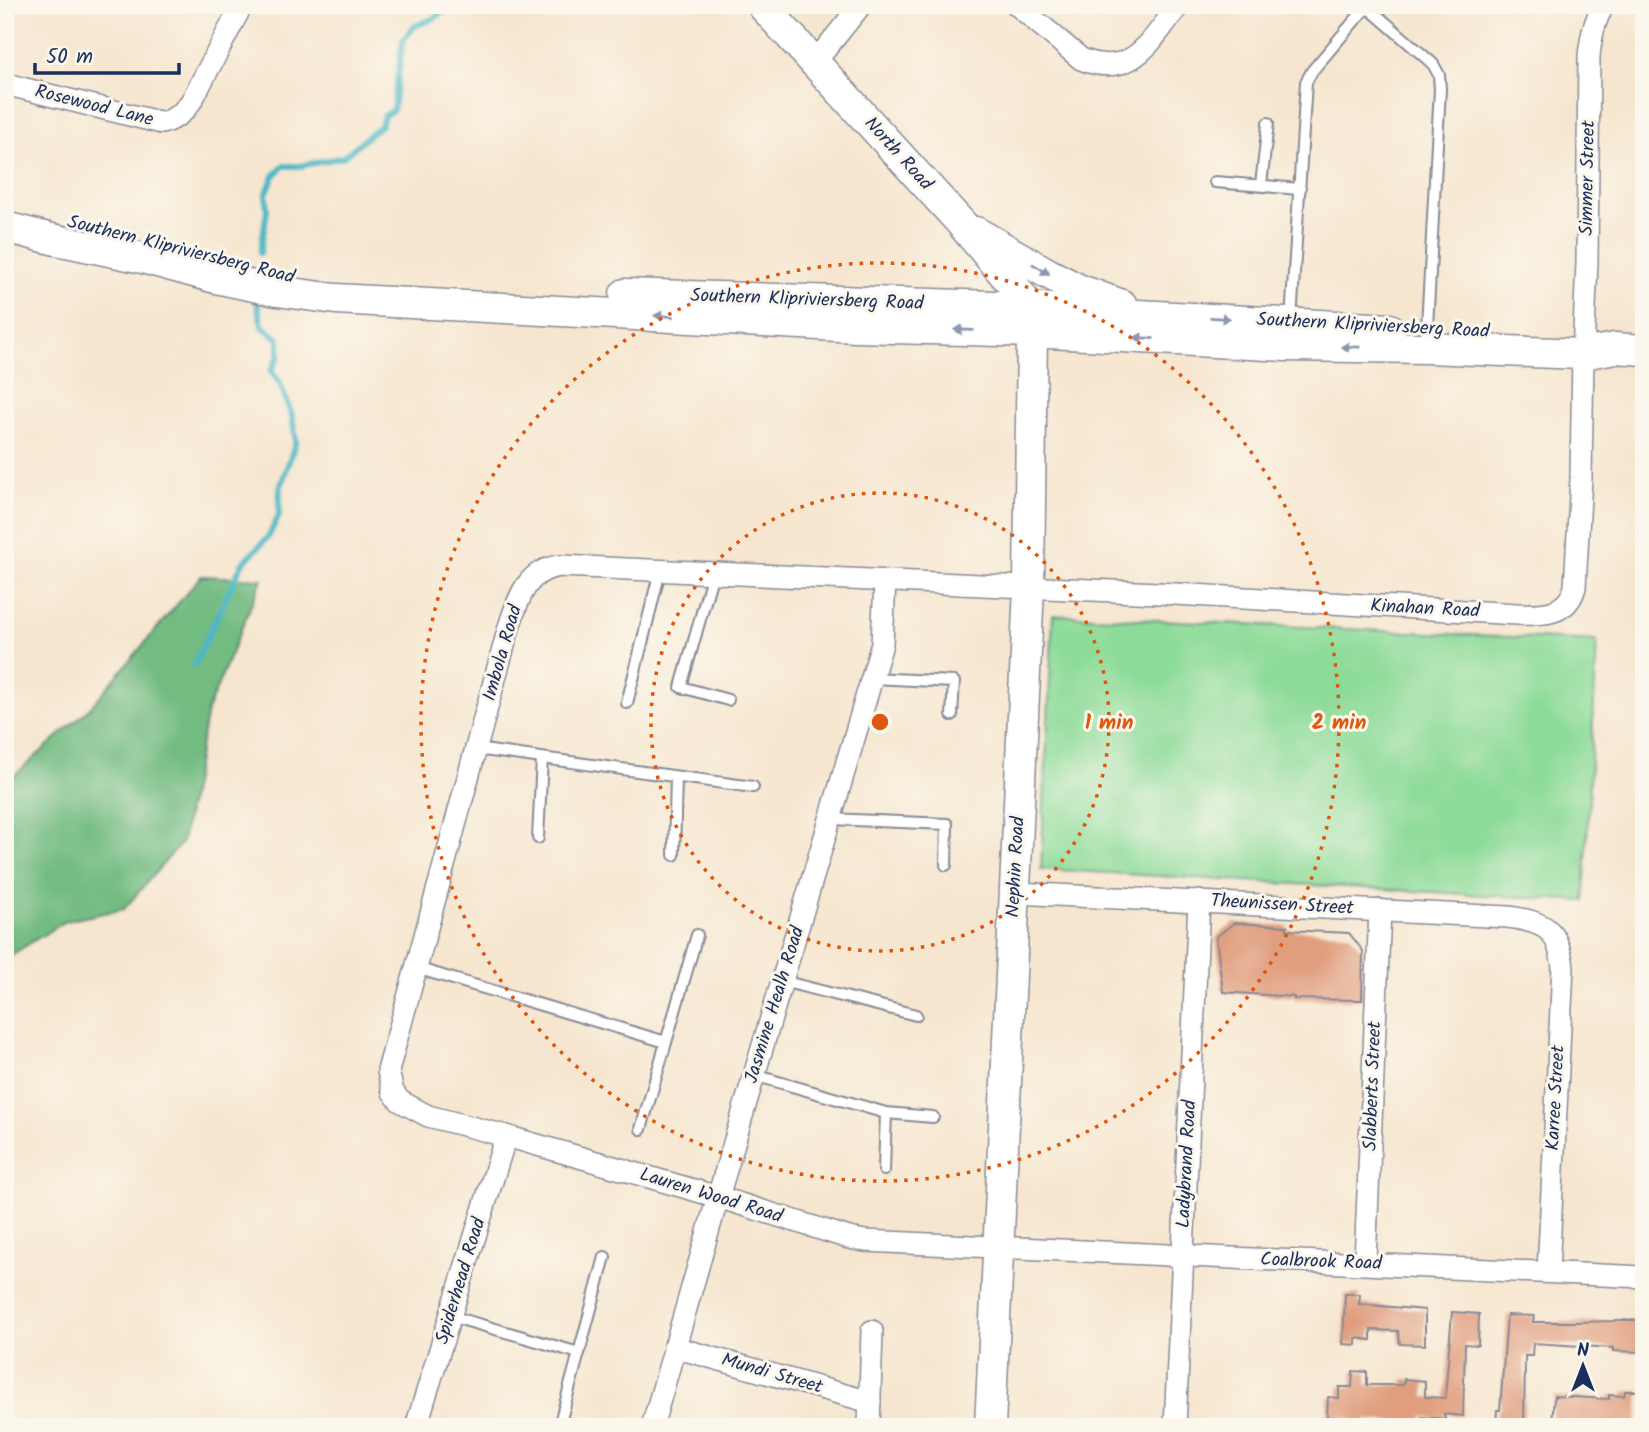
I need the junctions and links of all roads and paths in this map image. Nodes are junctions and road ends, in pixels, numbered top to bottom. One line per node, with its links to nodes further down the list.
1 (243, 5): 8 (street, Rosewood Lane)
2 (762, 5): 7 (main road, North Road)
3 (861, 5): 7 (street)
4 (1017, 5): 5 (street)
5 (1180, 5)
6 (1604, 5): 21 (street, Simmer Street)
7 (815, 62): 14 (main road, North Road)
8 (5, 84)
9 (1268, 122): 11 (lane)
10 (1215, 182): 11 (lane)
11 (1261, 185): 12 (lane)
12 (1300, 189): 19 (lane); 20 (lane)
13 (5, 207): 16 (main road, Southern Klipriviersberg Road)
14 (961, 223): 17 (main road, one-way to 17); 18 (main road, North Road)
15 (5, 227): 16 (main road, Southern Klipriviersberg Road, one-way to 15)
16 (715, 307): 18 (main road, Southern Klipriviersberg Road)
17 (1163, 315): 18 (main road, Southern Klipriviersberg Road); 19 (main road, Southern Klipriviersberg Road, one-way to 19)
18 (1031, 319): 20 (main road, Southern Klipriviersberg Road, one-way to 18); 26 (main road, Nephin Road)
19 (1291, 323): 20 (main road, Southern Klipriviersberg Road)
20 (1426, 340): 21 (main road, Southern Klipriviersberg Road)
21 (1583, 345): 22 (main road, Southern Klipriviersberg Road); 26 (street, Kinahan Road)
22 (1629, 349)
23 (660, 571): 24 (street, Imbola Road); 29 (lane); 31 (street, Imbola Road)
24 (713, 573): 25 (street, Imbola Road); 28 (lane)
25 (885, 581): 26 (street, Imbola Road); 27 (street, Jasmine Healh Road)
26 (1029, 587): 39 (main road, Nephin Road)
27 (872, 678): 30 (lane); 35 (street, Jasmine Healh Road)
28 (728, 700)
29 (627, 703)
30 (952, 715)
31 (476, 749): 32 (lane); 44 (street, Imbola Road)
32 (542, 758): 33 (lane); 36 (lane)
33 (676, 777): 34 (lane); 37 (lane)
34 (753, 787)
35 (830, 818): 38 (lane); 45 (street, Jasmine Healh Road)
36 (538, 838)
37 (674, 855)
38 (946, 865)
39 (1015, 892): 40 (street, Theunissen Street); 56 (main road, Nephin Road)
40 (1199, 901): 41 (street, Theunissen Street); 57 (street, Ladybrand Road)
41 (1380, 910): 42 (street, Theunissen Street); 59 (street, Slabberts Street)
42 (1547, 928): 60 (street, Karree Street)
43 (697, 935): 47 (lane)
44 (416, 968): 47 (lane); 50 (street, Imbola Road)
45 (782, 981): 46 (lane); 48 (street, Jasmine Healh Road)
46 (916, 1015)
47 (666, 1042): 52 (lane)
48 (754, 1075): 49 (lane); 55 (street, Jasmine Healh Road)
49 (886, 1113): 51 (lane); 54 (lane)
50 (428, 1116): 53 (street, Lauren Wood Road)
51 (933, 1117)
52 (641, 1129)
53 (506, 1136): 55 (street, Lauren Wood Road); 62 (street, Spiderhead Road)
54 (884, 1170)
55 (718, 1197): 56 (street, Lauren Wood Road); 64 (street, Jasmine Healh Road)
56 (998, 1247): 57 (street, Coalbrook Road); 71 (main road, Nephin Road)
57 (1183, 1256): 59 (street, Coalbrook Road); 72 (street, Ladybrand Road)
58 (605, 1257): 65 (lane)
59 (1365, 1263): 60 (street, Coalbrook Road)
60 (1548, 1272): 61 (street, Coalbrook Road)
61 (1644, 1277)
62 (450, 1316): 65 (lane); 68 (street, Spiderhead Road)
63 (872, 1331): 66 (street)
64 (674, 1347): 66 (street, Mundi Street); 69 (street, Jasmine Healh Road)
65 (579, 1353): 67 (lane)
66 (870, 1402): 70 (street)
67 (561, 1419)
68 (416, 1427)
69 (652, 1427)
70 (869, 1427)
71 (990, 1427)
72 (1175, 1427)

